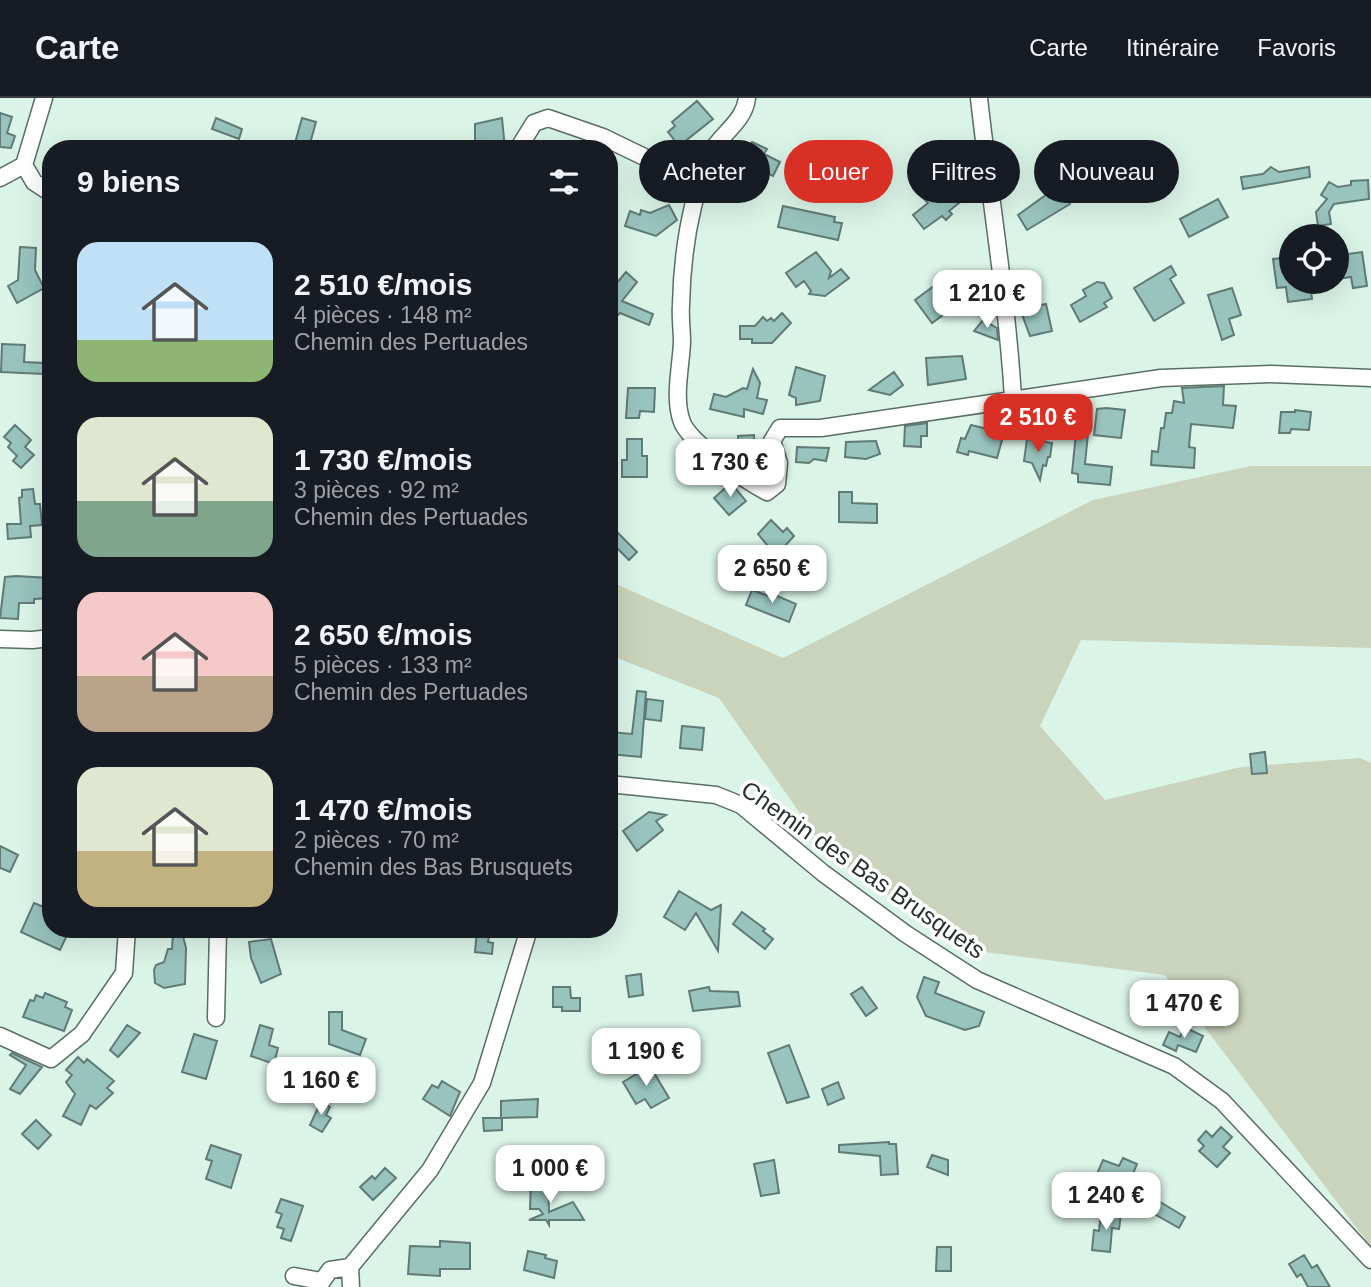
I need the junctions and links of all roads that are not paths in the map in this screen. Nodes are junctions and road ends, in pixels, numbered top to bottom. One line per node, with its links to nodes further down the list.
1 (44, 98): 9 (street)
2 (747, 98): 6 (street)
3 (979, 98): 14 (street)
4 (524, 140): 5 (street)
5 (609, 140)
6 (722, 140)
7 (618, 144): 8 (street)
8 (639, 154)
9 (24, 165): 10 (street); 11 (street)
10 (0, 178)
11 (42, 188)
12 (695, 203): 14 (street)
13 (1371, 378): 14 (street)
14 (1013, 398)
15 (0, 639): 16 (street)
16 (42, 639)
17 (618, 785): 23 (street, Chemin des Bas Brusquets)
18 (126, 938): 22 (street)
19 (218, 938): 21 (street)
20 (526, 938): 24 (street)
21 (216, 1017)
22 (0, 1036)
23 (1371, 1260)
24 (350, 1267): 26 (street); 27 (street)
25 (294, 1276): 26 (street)
26 (323, 1279)
27 (351, 1287)

